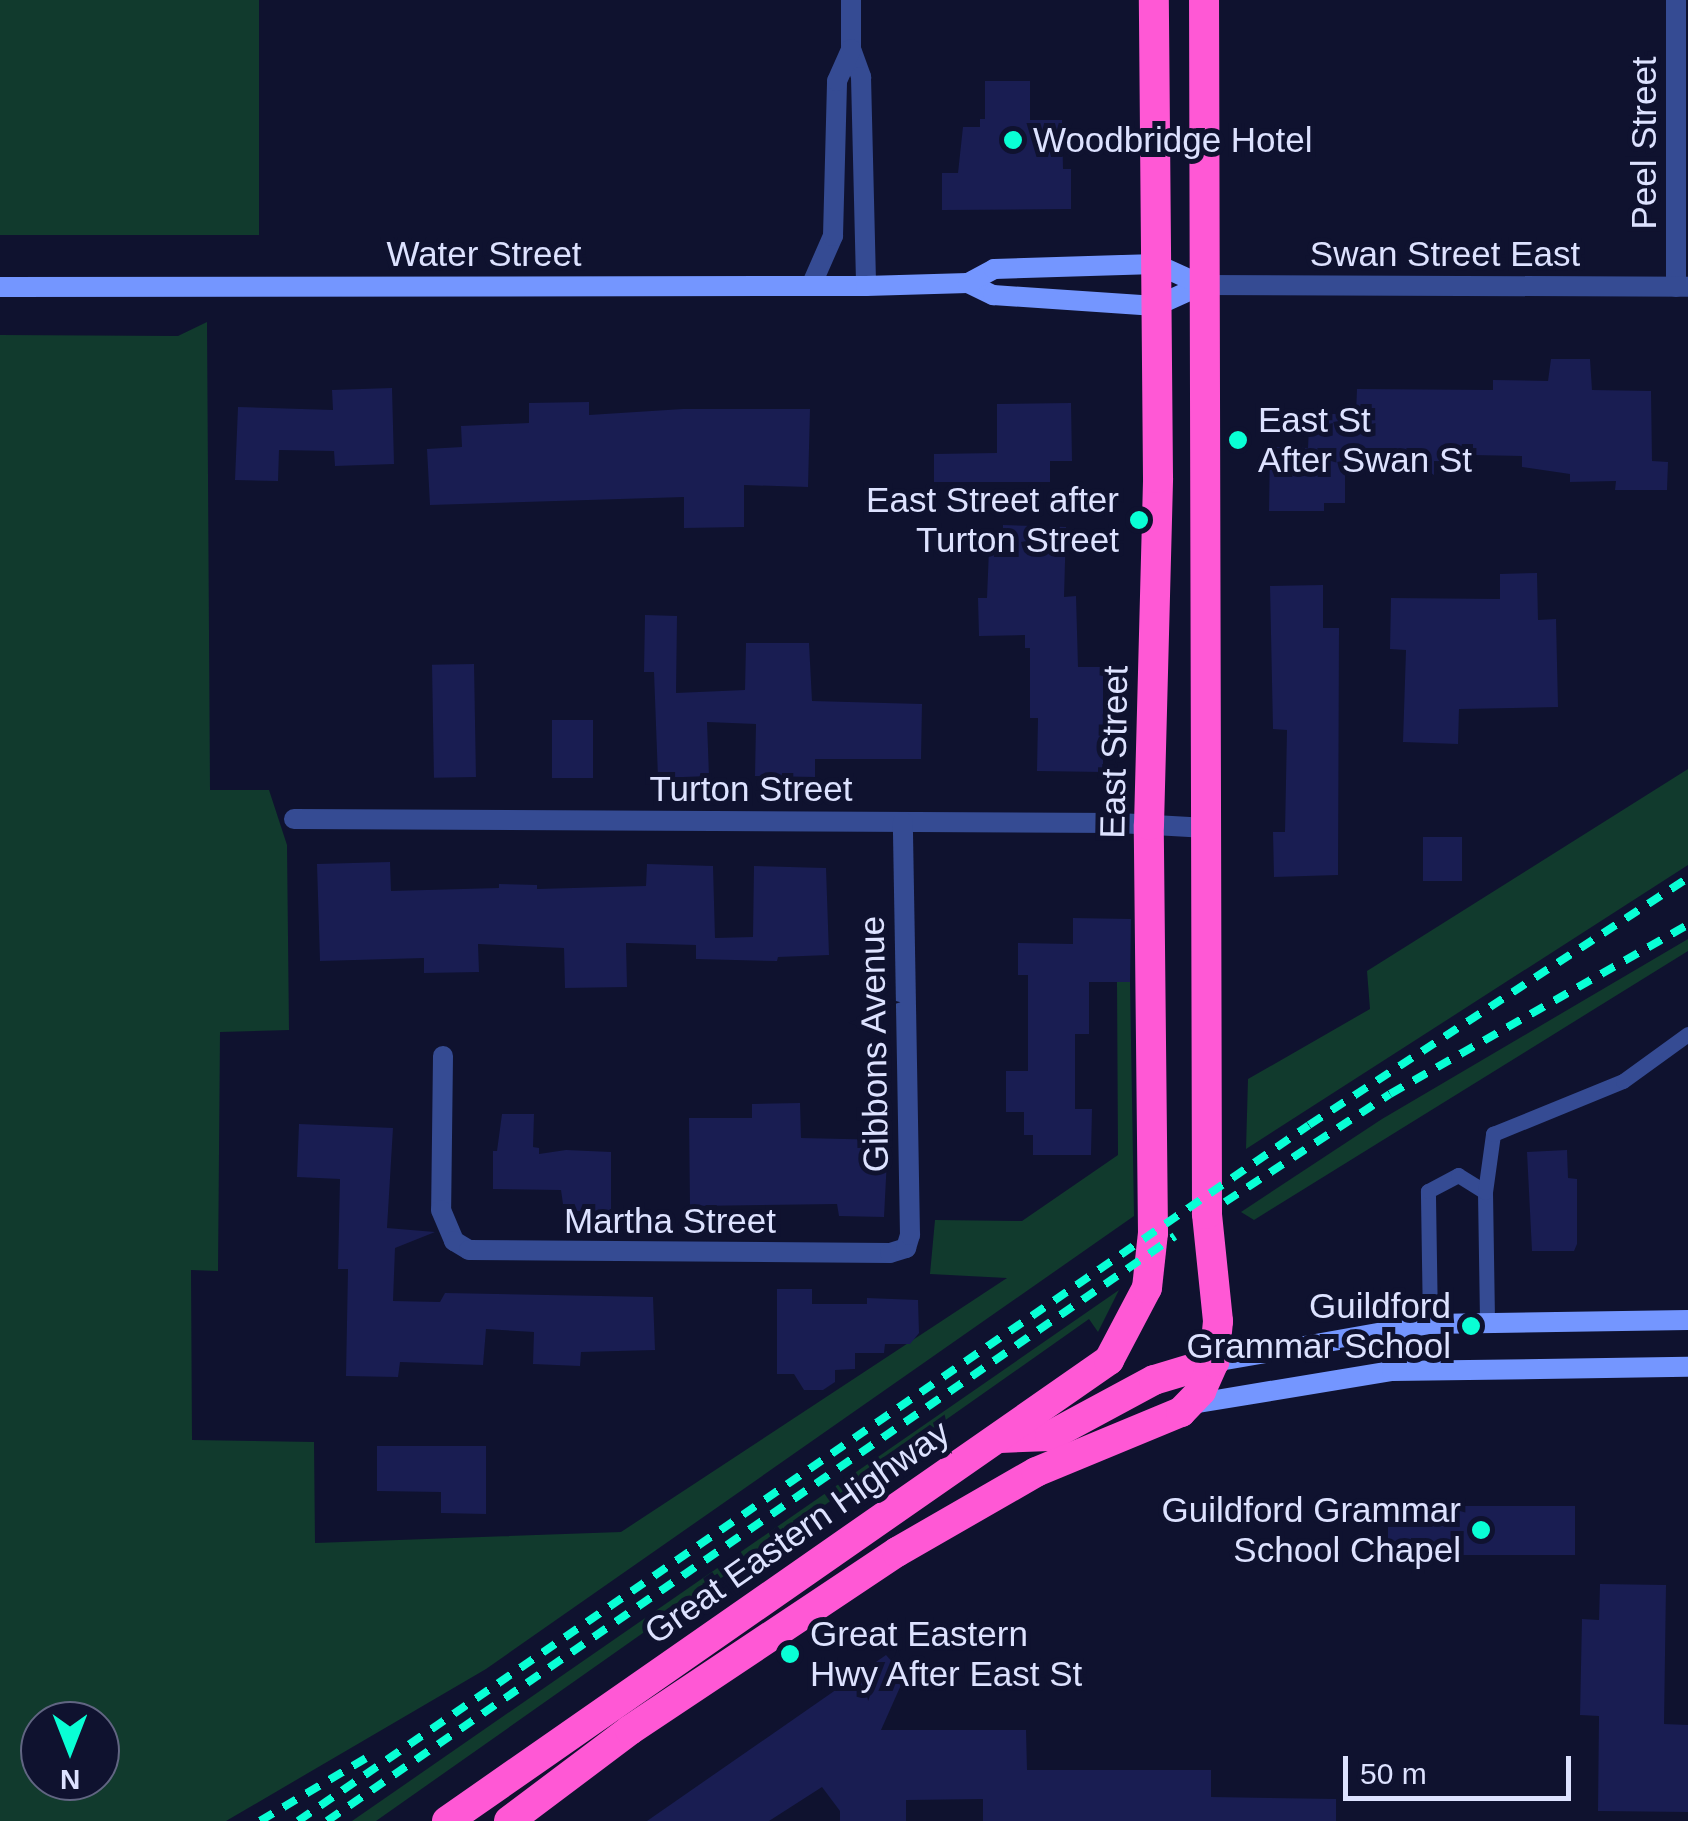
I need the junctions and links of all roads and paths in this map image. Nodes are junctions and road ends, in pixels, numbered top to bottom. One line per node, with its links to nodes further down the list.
1 (850, 0): 5 (street)
2 (1154, 0): 6 (highway, East Street)
3 (1204, 0): 10 (highway)
4 (1676, 0): 12 (street, Peel Street)
5 (851, 49): 8 (street); 9 (street)
6 (1156, 264): 7 (main road, Water Street); 10 (main road, Water Street); 13 (highway, East Street)
7 (968, 283): 9 (main road, Water Street); 13 (main road, Water Street)
8 (811, 286): 9 (main road, Water Street); 11 (main road, Water Street)
9 (866, 286)
10 (1202, 286): 12 (street, Swan Street East); 13 (main road, Water Street); 17 (highway)
11 (0, 287)
12 (1682, 287)
13 (1156, 306): 16 (highway, East Street)
14 (294, 819): 15 (street, Turton Street)
15 (903, 822): 16 (street, Turton Street); 21 (street, Gibbons Avenue)
16 (1149, 825): 17 (street, Turton Street); 28 (highway, East Street)
17 (1207, 828): 25 (highway)
18 (1688, 1034): 20 (lane)
19 (443, 1056): 21 (street, Martha Street)
20 (1485, 1192): 22 (lane); 24 (lane)
21 (890, 1253)
22 (1487, 1320): 23 (main road); 24 (main road)
23 (1688, 1320)
24 (1430, 1324): 25 (main road)
25 (1214, 1362): 27 (highway); 28 (highway, Great Eastern Highway)
26 (1688, 1367): 27 (main road)
27 (1192, 1404): 30 (highway, Great Eastern Highway)
28 (1000, 1438): 29 (highway, Great Eastern Highway)
29 (447, 1821)
30 (509, 1821)

